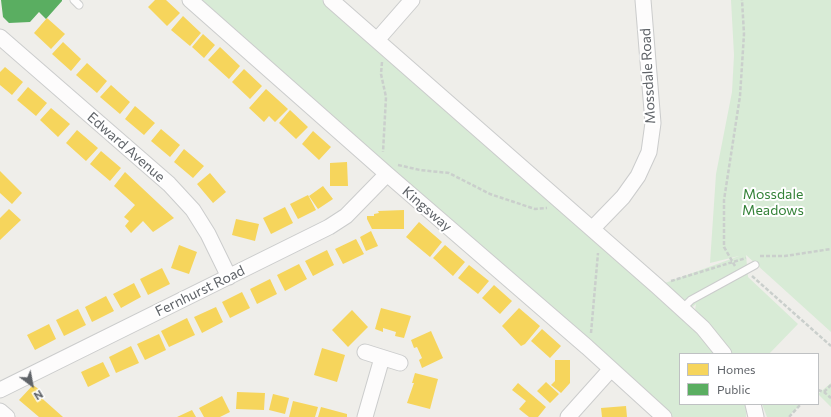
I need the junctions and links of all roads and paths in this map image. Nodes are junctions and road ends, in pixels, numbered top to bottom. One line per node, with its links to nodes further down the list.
1 (190, 0): 8 (street, Kingsway)
2 (331, 0): 7 (street)
3 (412, 0): 7 (street)
4 (644, 0): 10 (street, Mossdale Road)
5 (742, 0): 15 (path)
6 (0, 37): 18 (street, Edward Avenue)
7 (382, 45): 8 (path); 9 (street)
8 (383, 167): 9 (path); 18 (street, Fernhurst Road); 22 (street, Kingsway)
9 (561, 200): 10 (street)
10 (592, 229): 11 (street)
11 (606, 241): 19 (street); 22 (path)
12 (831, 249): 14 (path)
13 (752, 255): 15 (path)
14 (758, 256)
15 (732, 263): 17 (path); 19 (path)
16 (755, 265): 17 (lane)
17 (745, 269): 20 (lane); 21 (path)
18 (229, 277): 29 (street, Fernhurst Road)
19 (657, 286): 20 (street)
20 (682, 309): 24 (street)
21 (831, 346)
22 (587, 347): 27 (street, Kingsway)
23 (365, 352): 25 (street)
24 (723, 353)
25 (382, 358): 26 (street); 37 (street)
26 (400, 363)
27 (611, 369): 38 (street); 39 (street, Kingsway)
28 (831, 385): 31 (path)
29 (0, 390)
30 (819, 390): 31 (path)
31 (824, 392): 32 (path)
32 (831, 398)
33 (753, 405): 40 (street)
34 (800, 405): 41 (path)
35 (0, 411): 36 (street)
36 (7, 417)
37 (365, 417)
38 (568, 417)
39 (664, 417)
40 (756, 417)
41 (789, 417)

